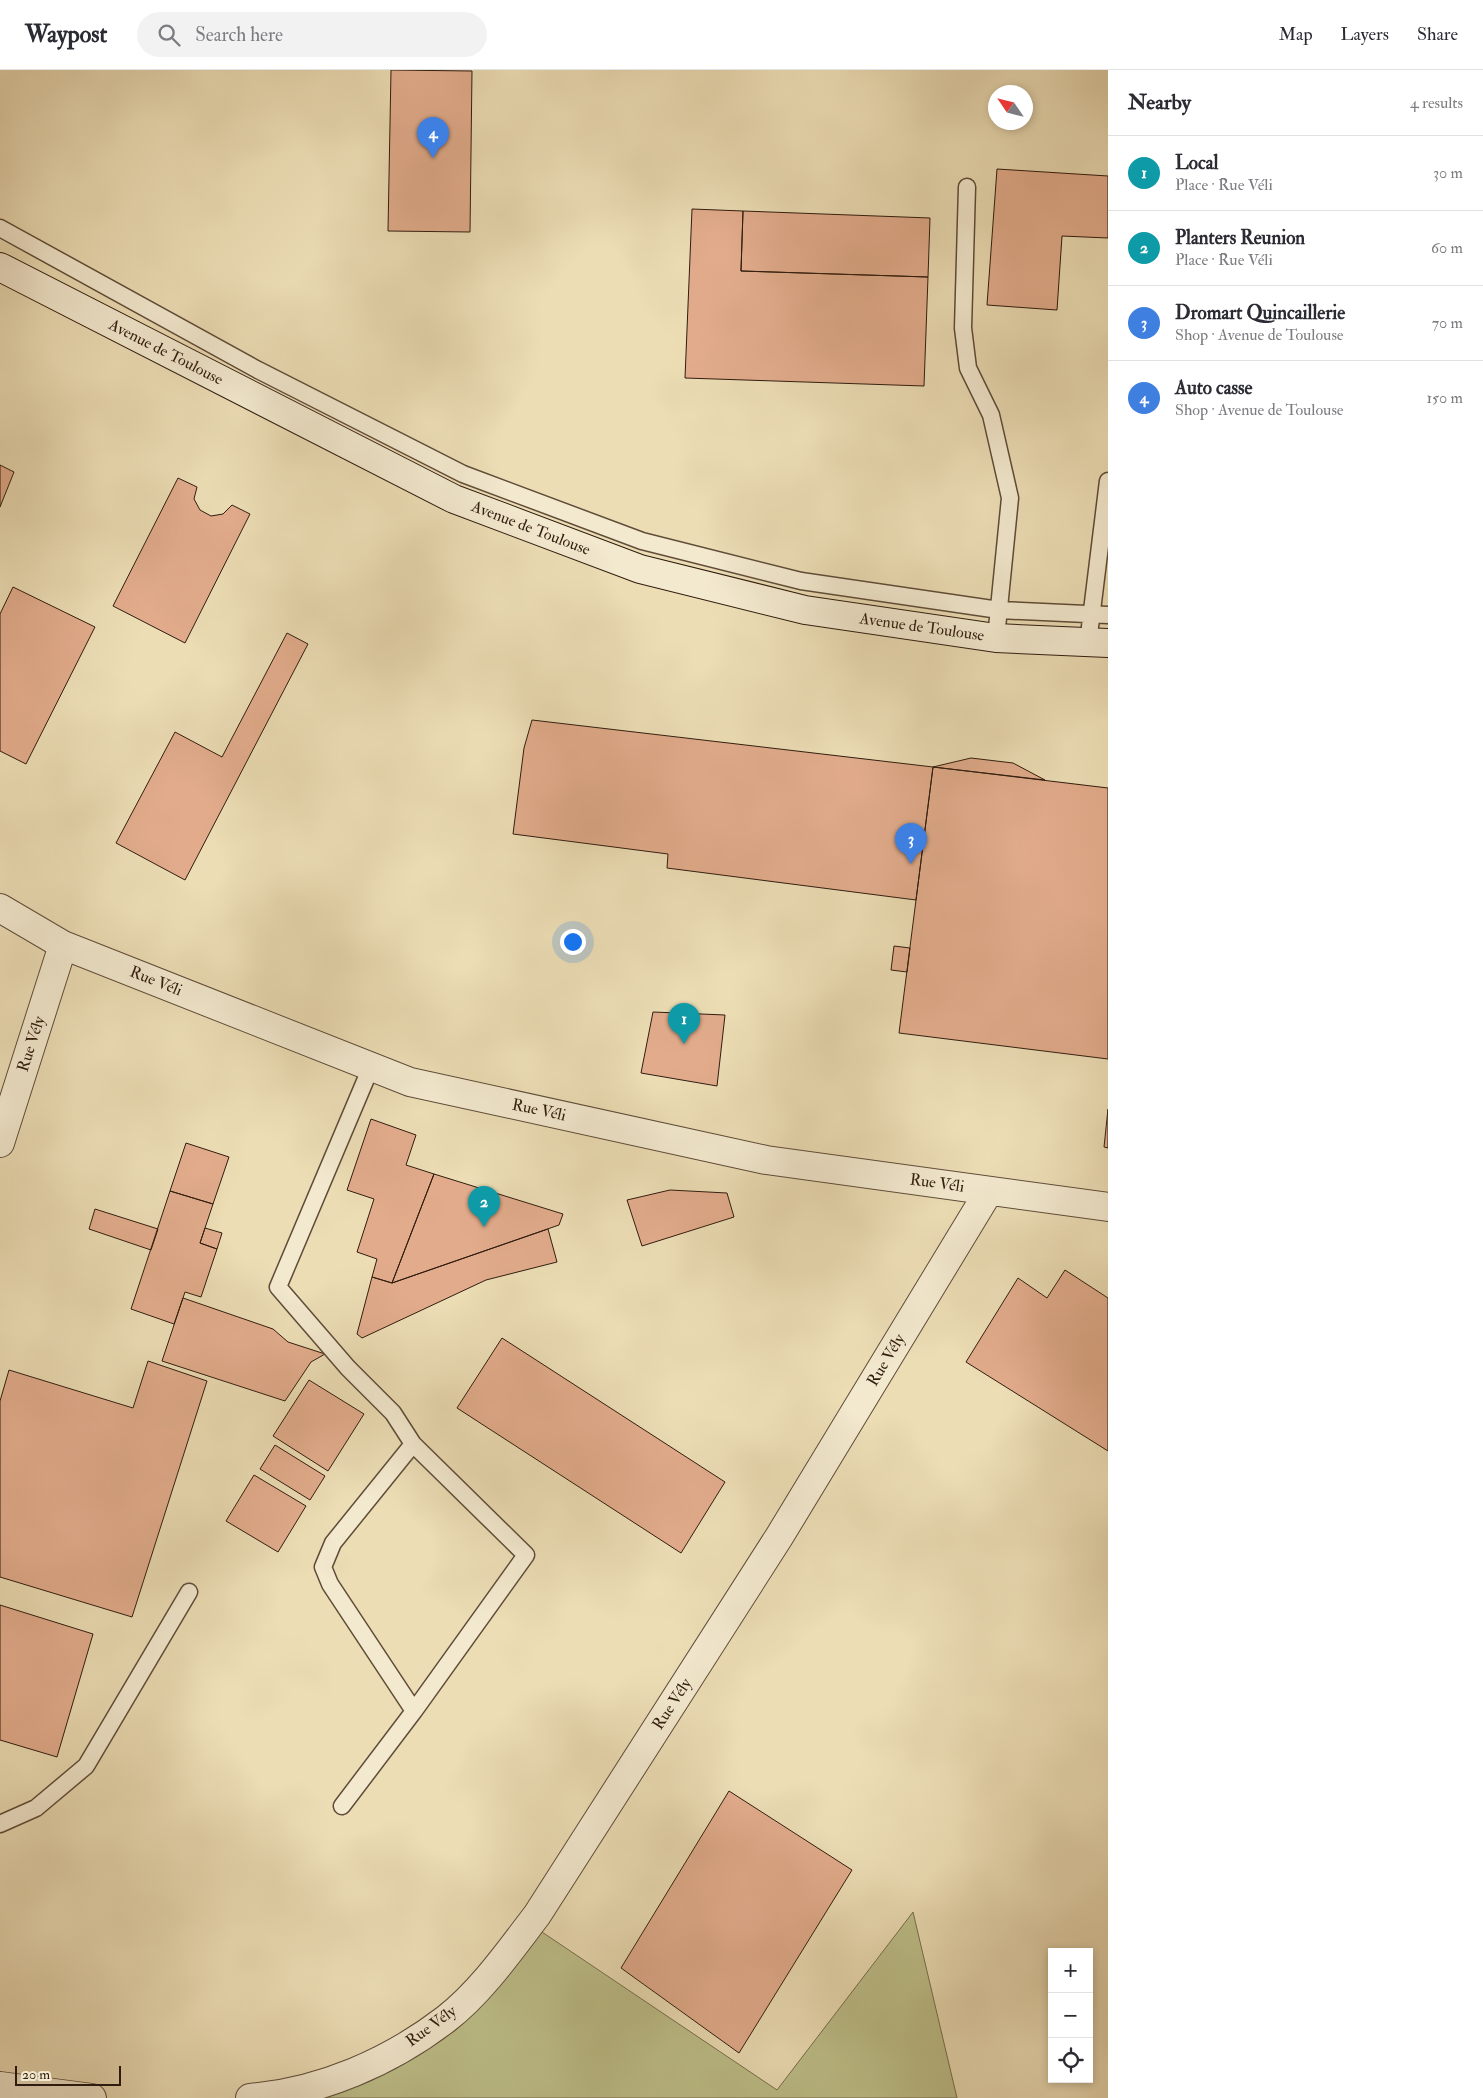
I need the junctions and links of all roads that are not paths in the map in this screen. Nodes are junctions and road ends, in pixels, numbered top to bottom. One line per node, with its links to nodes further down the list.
1 (967, 187): 5 (lane)
2 (0, 228): 5 (lane)
3 (0, 267): 7 (street, Avenue de Toulouse)
4 (1108, 481): 6 (lane)
5 (999, 610): 6 (lane); 7 (lane)
6 (1100, 615): 8 (lane)
7 (996, 638): 8 (street, Avenue de Toulouse)
8 (1098, 643)
9 (0, 908): 10 (street, Rue Véli)
10 (63, 945): 11 (street, Rue Véli); 12 (street, Rue Vély)
11 (371, 1067): 13 (street, Rue Véli); 15 (lane)
12 (0, 1143)
13 (989, 1191): 14 (street, Rue Véli); 22 (street, Rue Vély)
14 (1108, 1207)
15 (413, 1444): 17 (lane); 17 (lane)
16 (189, 1592): 19 (lane)
17 (414, 1712): 18 (lane)
18 (342, 1806)
19 (0, 1824)
20 (0, 2086): 21 (street)
21 (92, 2098)
22 (250, 2098)

